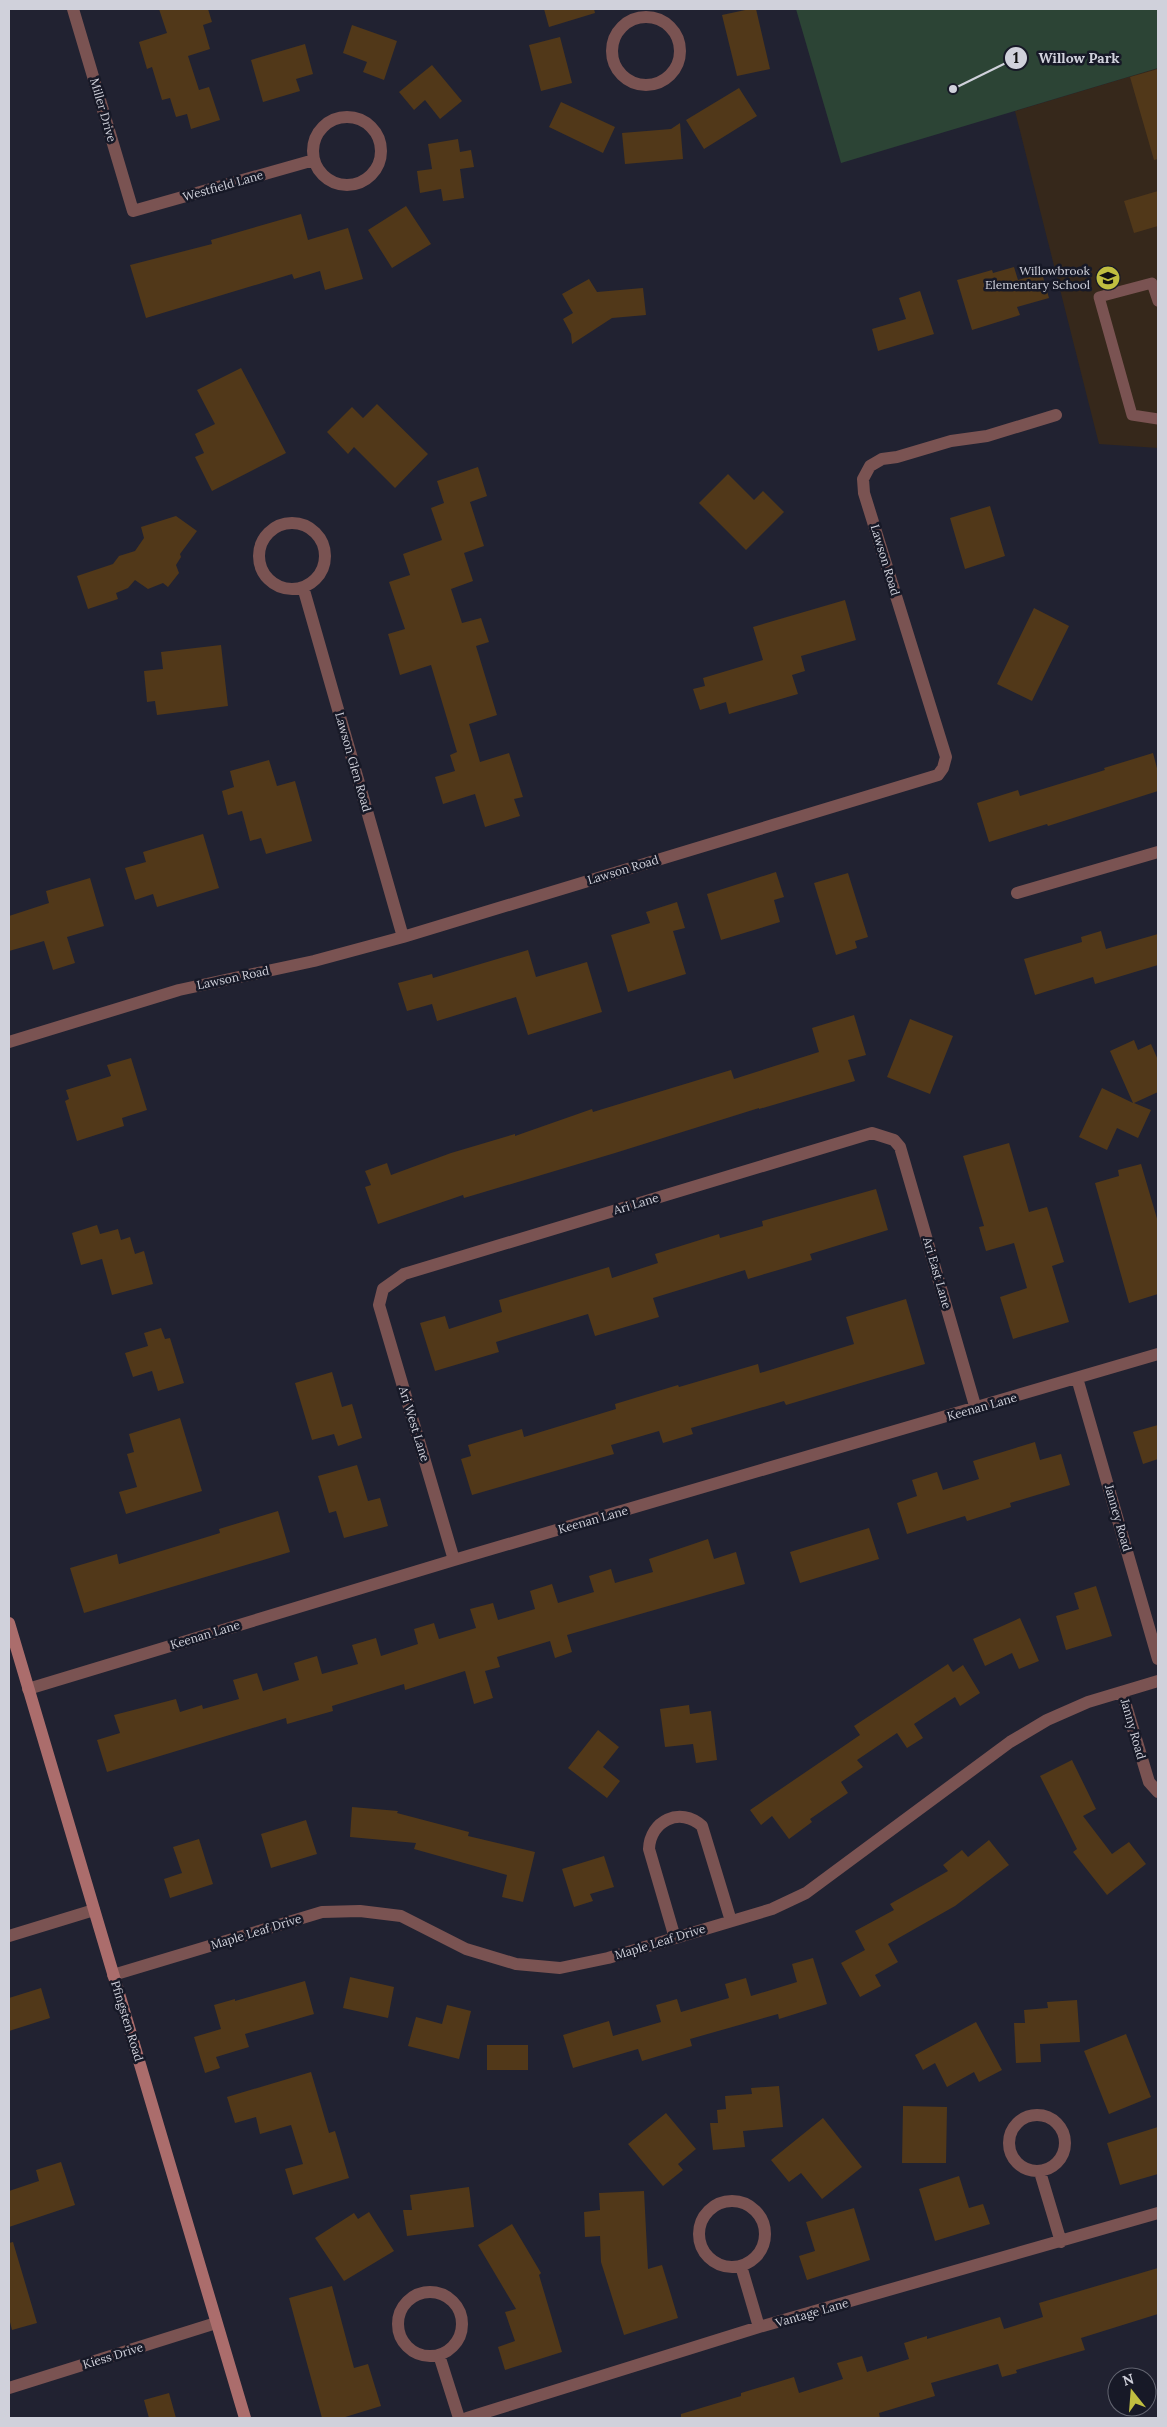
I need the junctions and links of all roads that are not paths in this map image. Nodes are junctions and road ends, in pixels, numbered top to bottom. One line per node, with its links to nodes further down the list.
1 (73, 9): 4 (street, Miller Drive)
2 (633, 14): 2 (street)
3 (314, 160): 3 (street); 4 (street, Westfield Lane)
4 (133, 211)
5 (1158, 301): 7 (lane)
6 (1056, 415): 11 (street, Lawson Road)
7 (1158, 419)
8 (303, 587): 8 (street); 11 (street, Lawson Glen Road)
9 (1158, 852): 10 (street)
10 (1017, 893)
11 (403, 937): 12 (street, Lawson Road)
12 (9, 1042)
13 (894, 1140): 14 (street, Ari Lane); 17 (street, Ari East Lane)
14 (383, 1289): 18 (street, Ari West Lane)
15 (1158, 1354): 16 (street, Keenan Lane)
16 (1078, 1378): 17 (street, Keenan Lane); 20 (street, Janney Road)
17 (976, 1409): 18 (street, Keenan Lane)
18 (454, 1560): 22 (street, Keenan Lane)
19 (9, 1624): 22 (main road, Pfingsten Road)
20 (1158, 1659)
21 (1158, 1681): 23 (street, Maple Leaf Drive)
22 (28, 1689): 25 (main road, Pfingsten Road)
23 (1122, 1692): 24 (street, Janny Road); 26 (street, Maple Leaf Drive)
24 (1158, 1792)
25 (94, 1910): 27 (street); 29 (main road, Pfingsten Road)
26 (731, 1921): 28 (street, Maple Leaf Drive); 28 (street)
27 (9, 1936)
28 (675, 1938): 29 (street, Maple Leaf Drive)
29 (113, 1975): 34 (main road, Pfingsten Road)
30 (1040, 2172): 30 (street); 32 (street)
31 (1158, 2213): 32 (street, Vantage Lane)
32 (1061, 2242): 35 (street, Vantage Lane)
33 (741, 2266): 33 (street); 35 (street)
34 (216, 2323): 37 (street, Kiess Drive); 38 (main road, Pfingsten Road)
35 (759, 2328): 40 (street, Vantage Lane)
36 (439, 2355): 36 (street); 39 (street)
37 (9, 2388)
38 (245, 2418)
39 (459, 2418)
40 (467, 2418)

